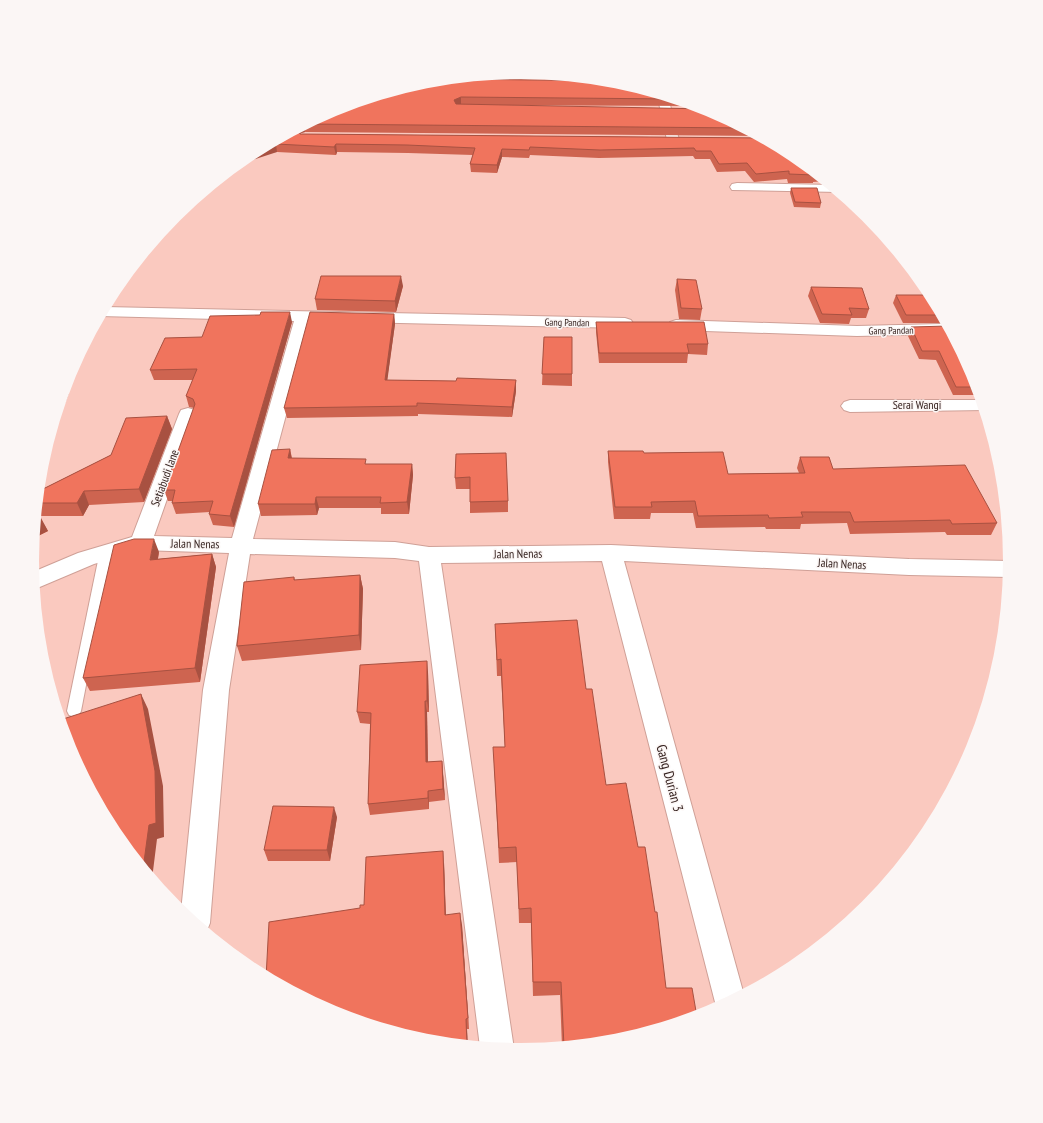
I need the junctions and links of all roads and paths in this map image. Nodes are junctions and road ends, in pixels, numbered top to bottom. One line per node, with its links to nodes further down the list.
1 (665, 101): 3 (street)
2 (651, 111): 3 (street)
3 (671, 112): 5 (street)
4 (657, 140): 5 (street)
5 (673, 140): 6 (street)
6 (688, 140)
7 (737, 186): 8 (street)
8 (827, 189)
9 (109, 312): 10 (street, Gang Pandan)
10 (304, 316): 11 (street, Gang Pandan); 18 (street)
11 (637, 324)
12 (660, 324): 13 (street, Gang Pandan)
13 (944, 329)
14 (978, 405): 15 (street, Serai Wangi)
15 (850, 406)
16 (188, 414): 17 (street, Setiabudi lane)
17 (141, 543): 18 (street, Jalan Nenas); 19 (street, Jalan Nenas)
18 (241, 545): 21 (street, Jalan Nenas); 25 (street)
19 (106, 551): 23 (street, Jalan Nenas); 24 (lane)
20 (611, 553): 21 (street, Jalan Nenas); 22 (street, Jalan Nenas); 26 (street, Gang Durian 3)
21 (429, 555): 27 (street)
22 (1004, 569)
23 (40, 578)
24 (74, 711)
25 (196, 917)
26 (729, 997)
27 (496, 1043)

